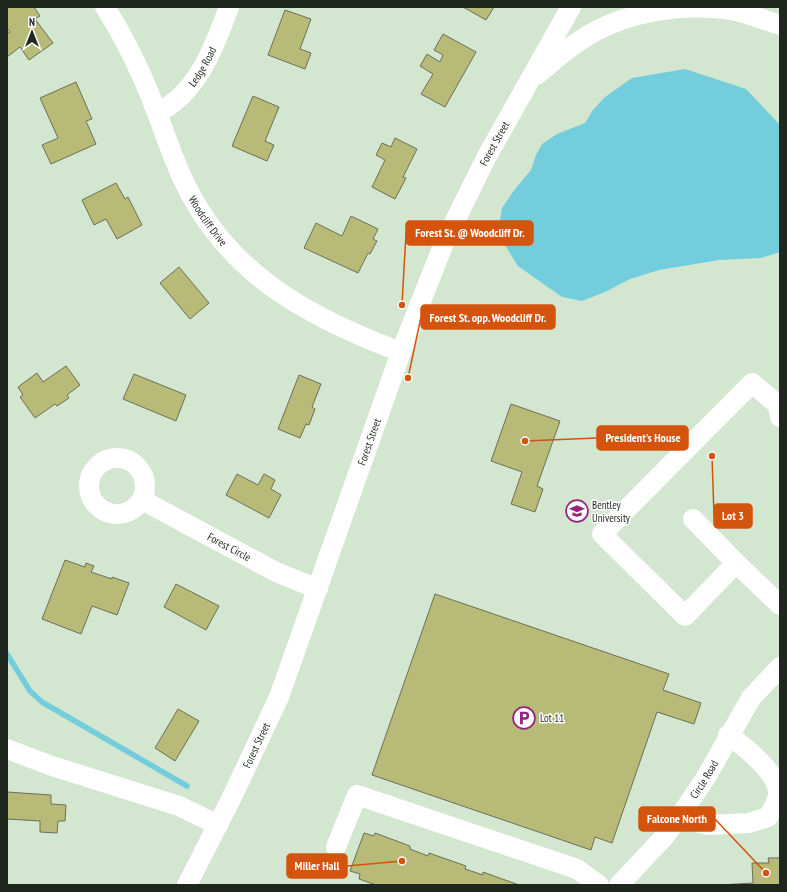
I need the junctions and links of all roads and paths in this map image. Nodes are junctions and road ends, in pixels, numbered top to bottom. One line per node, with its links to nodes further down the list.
1 (105, 7): 7 (street, Woodcliff Drive)
2 (229, 7): 7 (street, Ledge Road)
3 (571, 7): 6 (street, Forest Street)
4 (733, 9): 5 (street); 6 (street)
5 (780, 25)
6 (528, 83): 8 (street, Forest Street)
7 (158, 113): 8 (street, Woodcliff Drive)
8 (401, 352): 13 (street, Forest Street)
9 (780, 417): 12 (street)
10 (142, 500): 13 (street, Forest Circle)
11 (693, 519): 12 (street)
12 (736, 563): 14 (street)
13 (318, 590): 19 (street, Forest Street)
14 (778, 598)
15 (780, 667): 16 (street, Circle Road)
16 (728, 735): 18 (street, Circle Road); 18 (street)
17 (7, 749): 19 (street)
18 (679, 817): 23 (street, Circle Road)
19 (218, 825): 21 (street, Forest Street)
20 (336, 846): 22 (street)
21 (187, 885)
22 (599, 885)
23 (619, 885)

